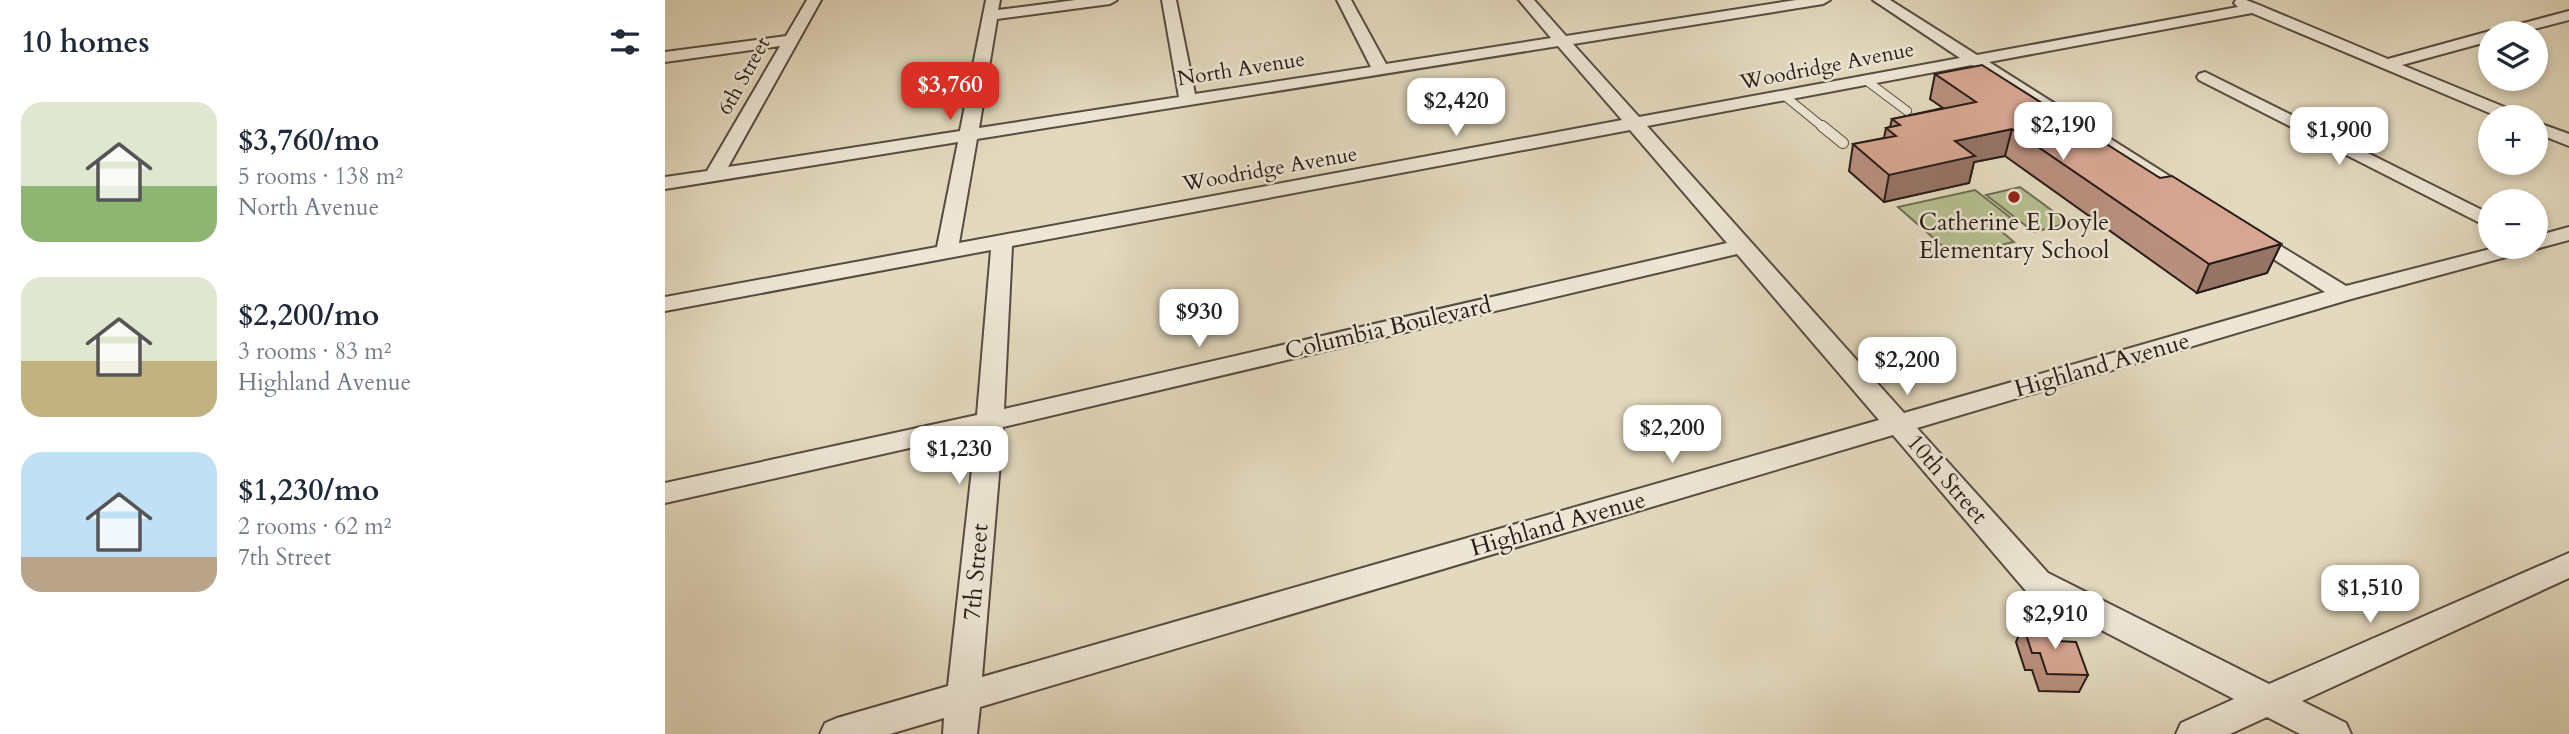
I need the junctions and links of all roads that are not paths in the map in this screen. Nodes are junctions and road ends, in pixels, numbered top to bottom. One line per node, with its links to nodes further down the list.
1 (814, 0): 15 (street, 6th Street)
2 (1110, 0): 10 (street)
3 (1169, 0): 24 (street)
4 (1343, 0): 20 (street)
5 (1526, 0): 16 (street, 10th Street)
6 (1701, 0): 12 (street)
7 (1823, 0): 12 (street, North Avenue)
8 (1880, 0): 18 (street)
9 (2245, 3): 18 (street, Woodridge Avenue); 19 (street)
10 (992, 8): 29 (street)
11 (2569, 15): 13 (street)
12 (1721, 16): 16 (street, North Avenue)
13 (2547, 21)
14 (2478, 39): 19 (street)
15 (790, 40): 17 (street); 32 (street, 6th Street)
16 (1563, 41): 20 (street, North Avenue); 27 (street, 10th Street)
17 (665, 57)
18 (1976, 61): 22 (street, Woodridge Avenue); 34 (street)
19 (2386, 64): 25 (street)
20 (1381, 70): 24 (street, North Avenue)
21 (2205, 77): 35 (street)
22 (1867, 82): 23 (street, Woodridge Avenue); 26 (lane)
23 (1786, 97): 27 (street, Woodridge Avenue); 31 (lane)
24 (1188, 100): 29 (street, North Avenue)
25 (2484, 105)
26 (1907, 111)
27 (1636, 125): 39 (street, Woodridge Avenue); 40 (street, 10th Street)
28 (2548, 132): 30 (street)
29 (967, 135): 32 (street, North Avenue); 41 (street)
30 (2569, 141)
31 (1843, 143)
32 (714, 175): 33 (street, North Avenue)
33 (665, 183)
34 (2205, 207)
35 (2478, 216)
36 (2228, 221): 43 (street)
37 (2569, 233): 38 (street)
38 (2548, 239)
39 (1002, 242): 41 (street, Woodridge Avenue); 45 (street, 7th Street)
40 (1743, 246): 45 (street, Columbia Boulevard); 46 (street, 10th Street)
41 (947, 252): 44 (street, Woodridge Avenue)
42 (2478, 259): 43 (street, Highland Avenue)
43 (2343, 294): 46 (street, Highland Avenue)
44 (665, 303)
45 (990, 421): 47 (street, Columbia Boulevard); 49 (street, 7th Street)
46 (1899, 424): 49 (street, Highland Avenue); 50 (street, 10th Street)
47 (665, 493)
48 (2569, 565): 50 (street)
49 (964, 697): 51 (street, Highland Avenue); 52 (street, 7th Street)
50 (2267, 700): 53 (street); 54 (street, 10th Street)
51 (837, 734)
52 (960, 734)
53 (2193, 734)
54 (2334, 734)

